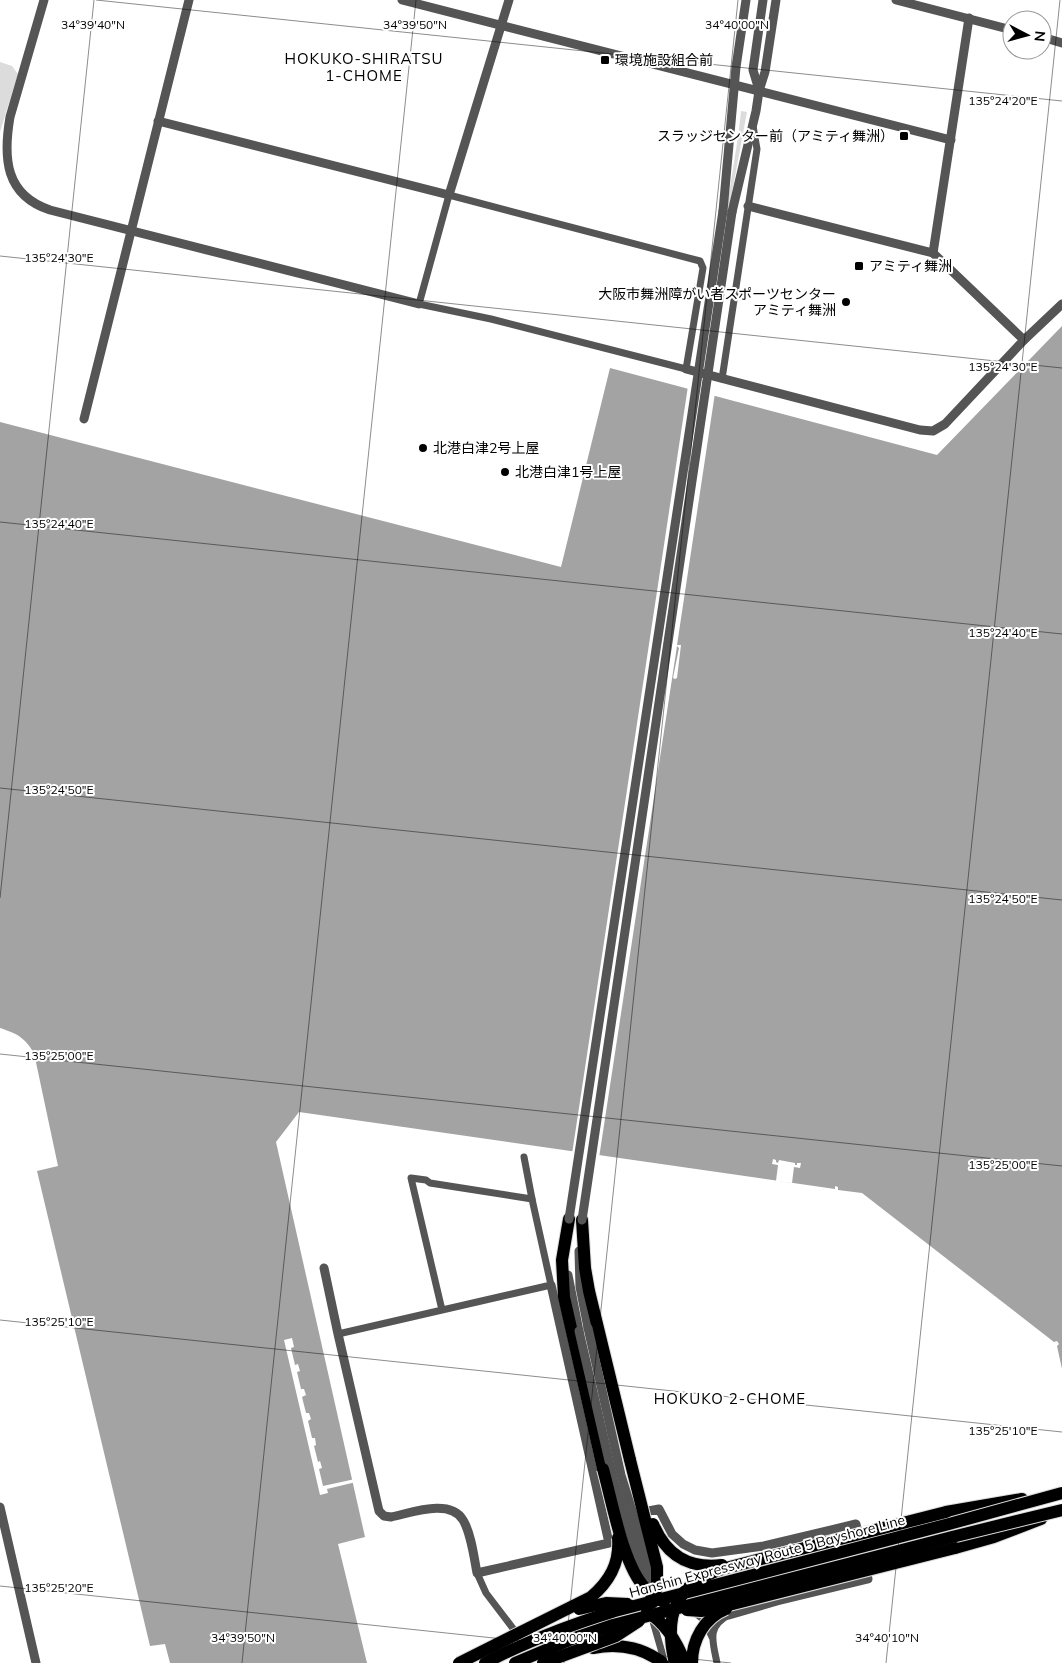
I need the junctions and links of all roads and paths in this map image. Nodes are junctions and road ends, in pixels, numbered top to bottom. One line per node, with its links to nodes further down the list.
1 (44, 0): 20 (street)
2 (189, 0): 14 (street)
3 (402, 0): 10 (street)
4 (509, 0): 10 (street)
5 (746, 0): 12 (street)
6 (763, 0): 13 (street)
7 (776, 0): 13 (street)
8 (896, 0): 9 (street)
9 (969, 18): 11 (street); 16 (street)
10 (501, 25): 12 (street); 17 (street)
11 (1002, 27)
12 (734, 85): 13 (street); 19 (street)
13 (759, 91): 15 (street); 16 (street)
14 (158, 121): 17 (street); 20 (street)
15 (753, 126): 18 (street); 19 (street)
16 (950, 140): 21 (street)
17 (449, 195): 22 (street); 25 (street)
18 (748, 206): 21 (street); 26 (street)
19 (728, 211): 30 (street, bridge); 31 (street, bridge)
20 (131, 231): 22 (street); 27 (street)
21 (933, 253): 24 (street)
22 (419, 304): 25 (street)
23 (1062, 304): 24 (street)
24 (1024, 340): 26 (street)
25 (686, 369): 26 (street)
26 (722, 379)
27 (84, 419)
28 (524, 1157): 29 (street)
29 (532, 1199): 33 (street); 34 (street)
30 (569, 1219): 37 (highway); 54 (street, bridge)
31 (582, 1220): 36 (highway); 56 (street, bridge)
32 (324, 1268): 35 (street)
33 (551, 1285): 34 (street); 41 (street)
34 (442, 1310): 35 (street)
35 (338, 1334): 46 (street)
36 (630, 1460): 44 (highway, bridge); 55 (highway, bridge)
37 (603, 1469): 48 (highway, bridge); 52 (highway, bridge)
38 (1062, 1493): 44 (highway, bridge); 48 (highway, Hanshin Expressway Route 5 Bayshore Line, bridge)
39 (0, 1507): 57 (street)
40 (1062, 1511): 47 (highway, bridge); 60 (highway, Hanshin Expressway Route 5 Bayshore Line, bridge)
41 (603, 1520): 42 (street); 43 (street)
42 (608, 1543): 45 (street); 46 (street)
43 (764, 1546): 49 (street); 49 (street)
44 (786, 1552): 56 (highway, bridge)
45 (636, 1568): 48 (street); 48 (street)
46 (477, 1573): 61 (street)
47 (764, 1596): 48 (highway, bridge); 62 (highway, bridge)
48 (656, 1597): 50 (street); 56 (street); 59 (highway, Hanshin Expressway Route 5 Bayshore Line, bridge)
49 (777, 1601): 51 (street)
50 (689, 1608): 51 (street); 53 (street)
51 (729, 1615): 53 (street)
52 (537, 1625): 56 (highway, bridge); 58 (highway, bridge)
53 (712, 1637): 63 (street)
54 (665, 1638): 56 (highway)
55 (560, 1656): 56 (highway, bridge); 61 (highway, bridge)
56 (675, 1662)
57 (36, 1663)
58 (459, 1663)
59 (485, 1663)
60 (515, 1663)
61 (541, 1663)
62 (692, 1663)
63 (717, 1663)

